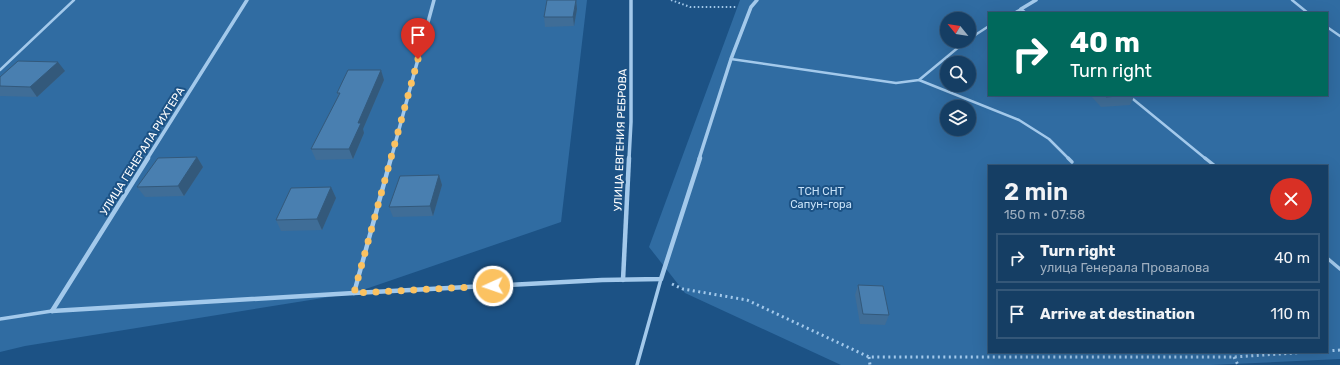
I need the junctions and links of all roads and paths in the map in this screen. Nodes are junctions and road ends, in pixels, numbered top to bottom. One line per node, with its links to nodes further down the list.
1 (74, 0): 20 (lane)
2 (247, 0): 30 (street, УЛИЦА ГЕНЕРАЛА РИХТЕРА)
3 (434, 0): 29 (street)
4 (631, 0): 28 (street, УЛИЦА ЕВГЕНИЯ РЕБРОВА)
5 (671, 0): 9 (path)
6 (758, 0): 9 (street)
7 (1036, 0): 10 (street)
8 (1292, 0): 13 (lane)
9 (751, 7): 19 (street)
10 (1021, 9): 11 (lane); 12 (lane)
11 (1016, 12)
12 (1025, 12)
13 (1307, 12)
14 (988, 27): 16 (lane)
15 (1328, 28): 17 (lane)
16 (976, 34)
17 (1340, 36)
18 (958, 48): 21 (lane)
19 (731, 59): 21 (lane); 27 (street)
20 (0, 70)
21 (919, 80): 23 (lane)
22 (1129, 96): 24 (lane)
23 (1072, 162)
24 (1214, 165)
25 (1328, 259): 26 (lane)
26 (1340, 269)
27 (661, 279): 28 (street); 35 (path); 37 (lane)
28 (623, 280): 29 (street)
29 (354, 293): 30 (street)
30 (52, 312): 31 (lane)
31 (0, 319)
32 (1340, 350): 33 (path)
33 (1328, 351)
34 (1294, 353): 36 (path)
35 (869, 357): 36 (path); 38 (path)
36 (1234, 357): 39 (path)
37 (638, 365)
38 (870, 365)
39 (1238, 365)

